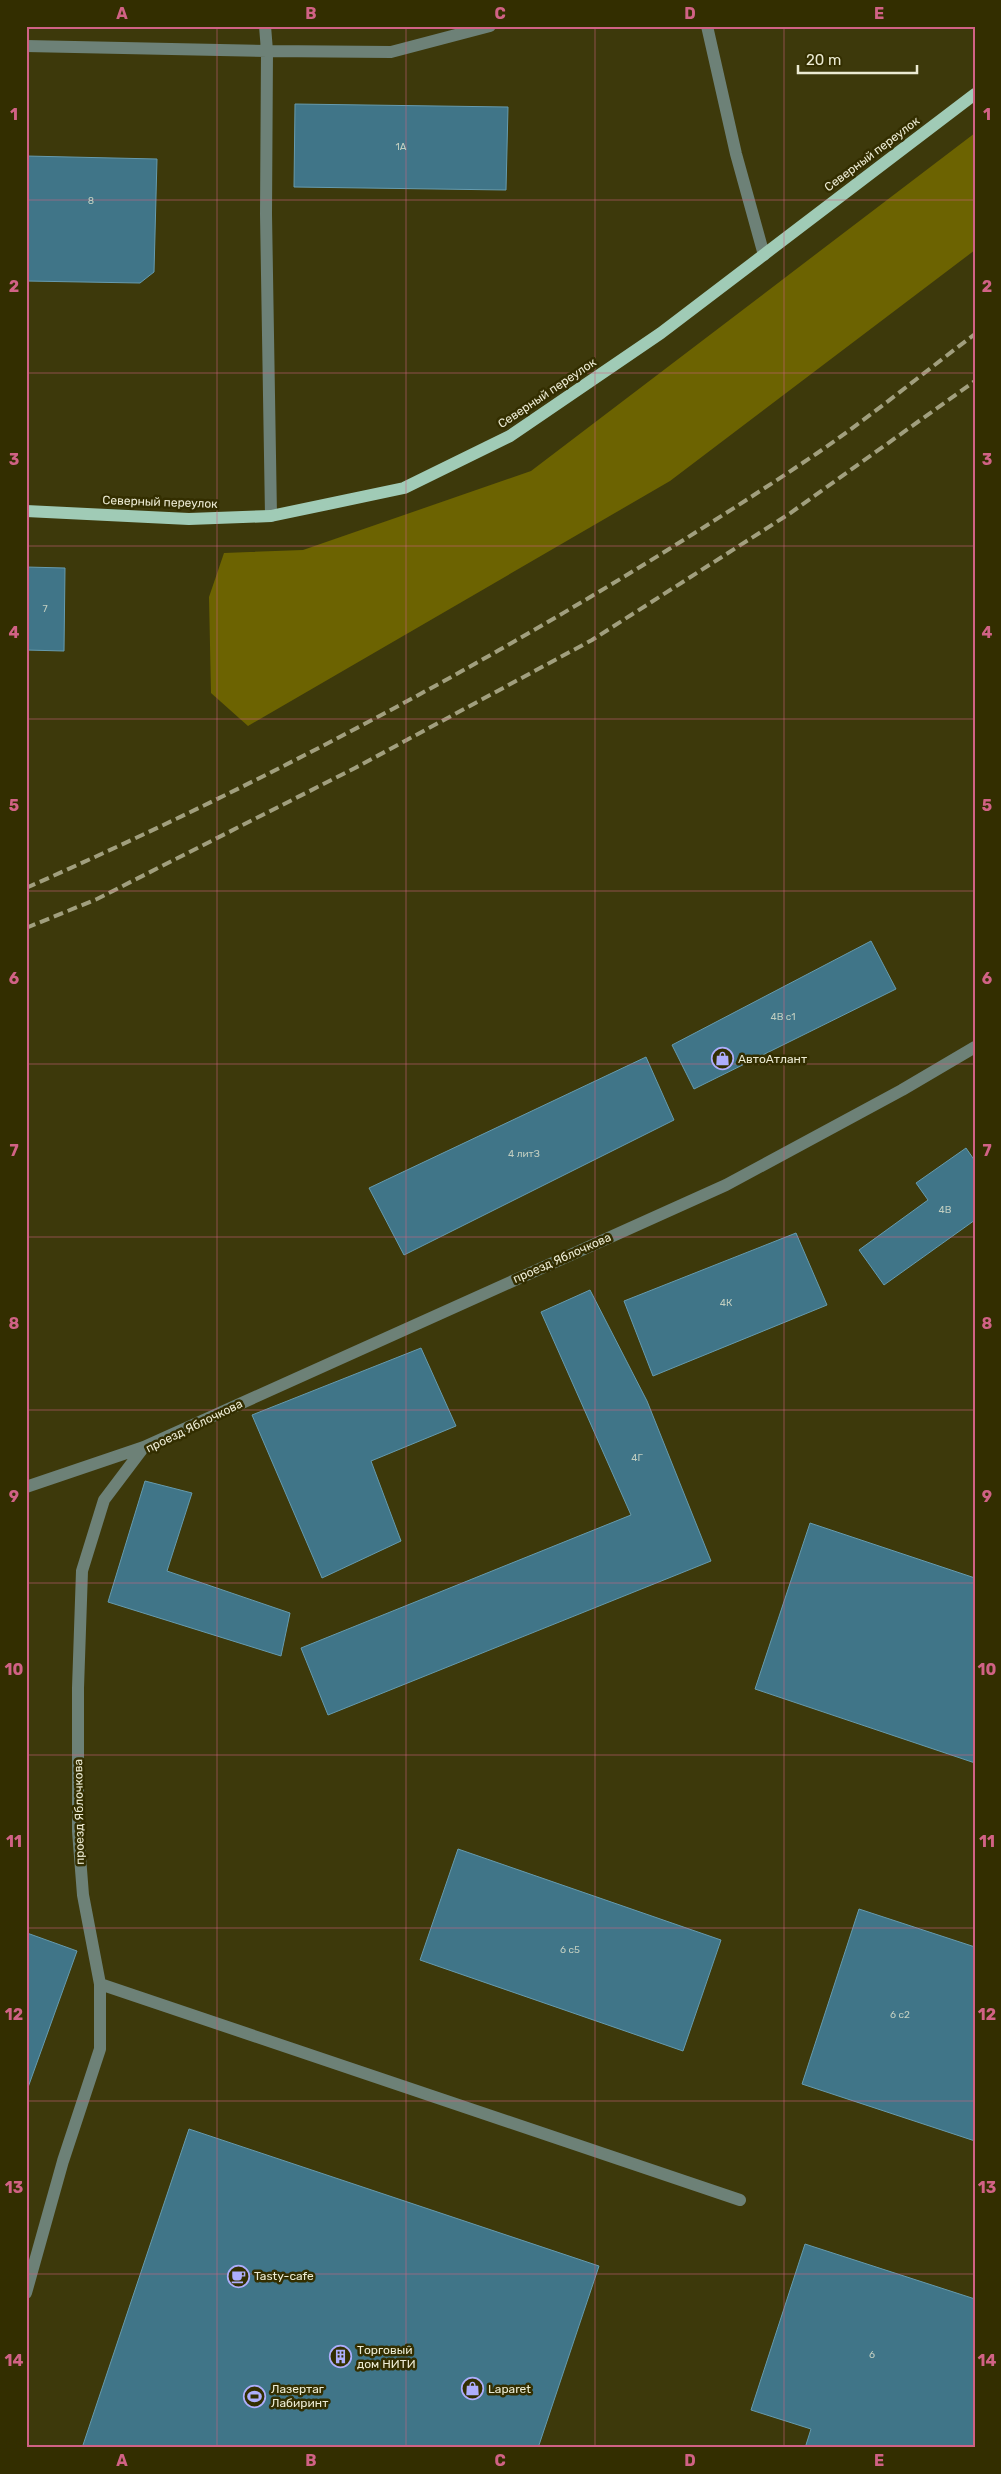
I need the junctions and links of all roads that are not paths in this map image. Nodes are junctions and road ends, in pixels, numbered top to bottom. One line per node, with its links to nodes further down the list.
1 (265, 26): 5 (street)
2 (490, 26): 5 (street)
3 (707, 26): 7 (street)
4 (26, 46): 5 (street)
5 (267, 51): 9 (street)
6 (975, 94): 7 (main road, Северный переулок)
7 (764, 254): 9 (main road, Северный переулок)
8 (26, 511): 9 (main road, Северный переулок)
9 (271, 516)
10 (975, 1047): 11 (street, проезд Яблочкова)
11 (144, 1447): 12 (street); 13 (street, проезд Яблочкова)
12 (26, 1487)
13 (100, 1984): 14 (street); 15 (street, проезд Яблочкова)
14 (740, 2200)
15 (26, 2293)

